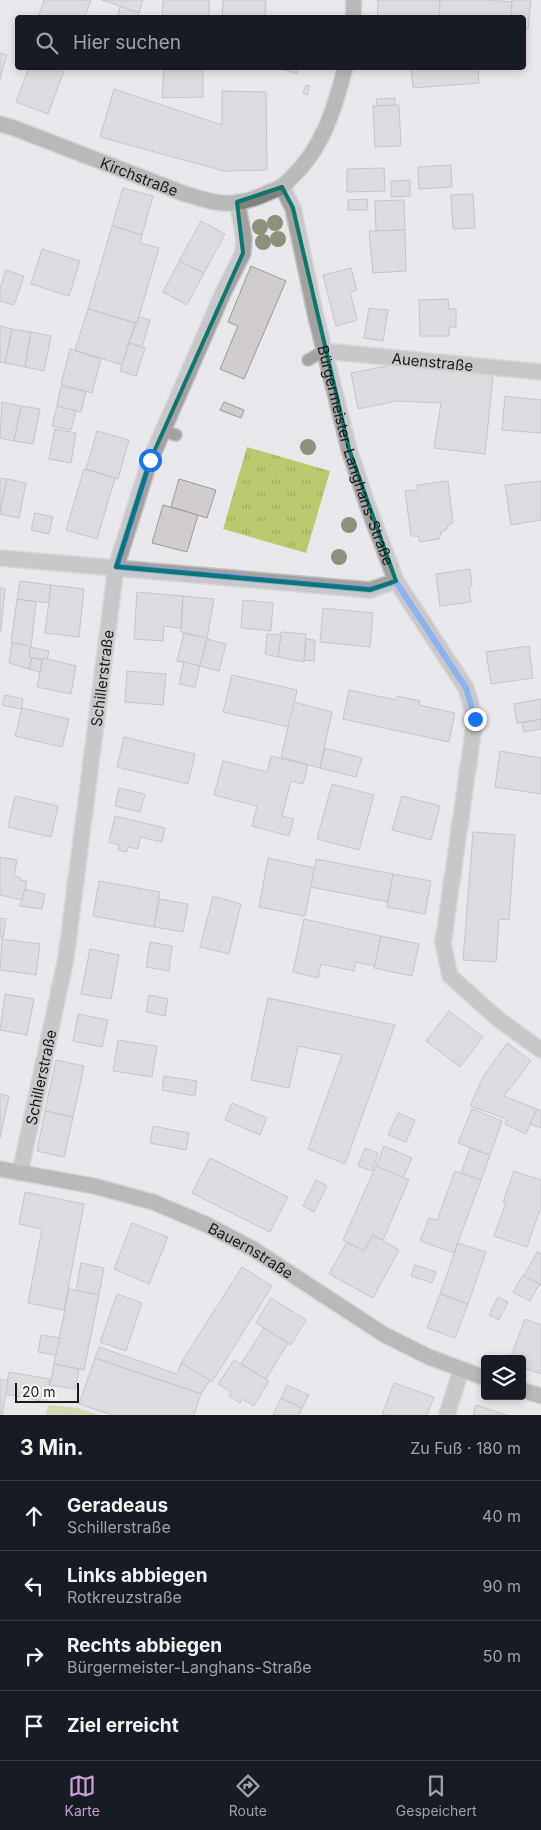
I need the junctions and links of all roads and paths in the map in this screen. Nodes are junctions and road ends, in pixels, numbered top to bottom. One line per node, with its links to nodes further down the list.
1 (354, 0): 2 (main road)
2 (353, 15)
3 (344, 70): 5 (main road)
4 (0, 124): 6 (main road, Kirchstraße)
5 (282, 187): 6 (main road, Kirchstraße); 7 (street, Bürgermeister-Langhans-Straße)
6 (237, 202): 11 (street, Schillerstraße)
7 (324, 351): 8 (lane); 9 (street, Auenstraße); 12 (street, Bürgermeister-Langhans-Straße)
8 (308, 360)
9 (541, 372)
10 (0, 558): 11 (street)
11 (116, 567): 12 (street); 15 (street, Schillerstraße)
12 (396, 582): 13 (street, Bürgermeister-Langhans-Straße)
13 (541, 1050)
14 (0, 1169): 15 (main road, Bauernstraße)
15 (20, 1173): 16 (main road, Bauernstraße)
16 (461, 1370): 17 (main road, Bauernstraße); 20 (street)
17 (481, 1377)
18 (526, 1391): 19 (main road)
19 (541, 1396)
20 (447, 1415)

